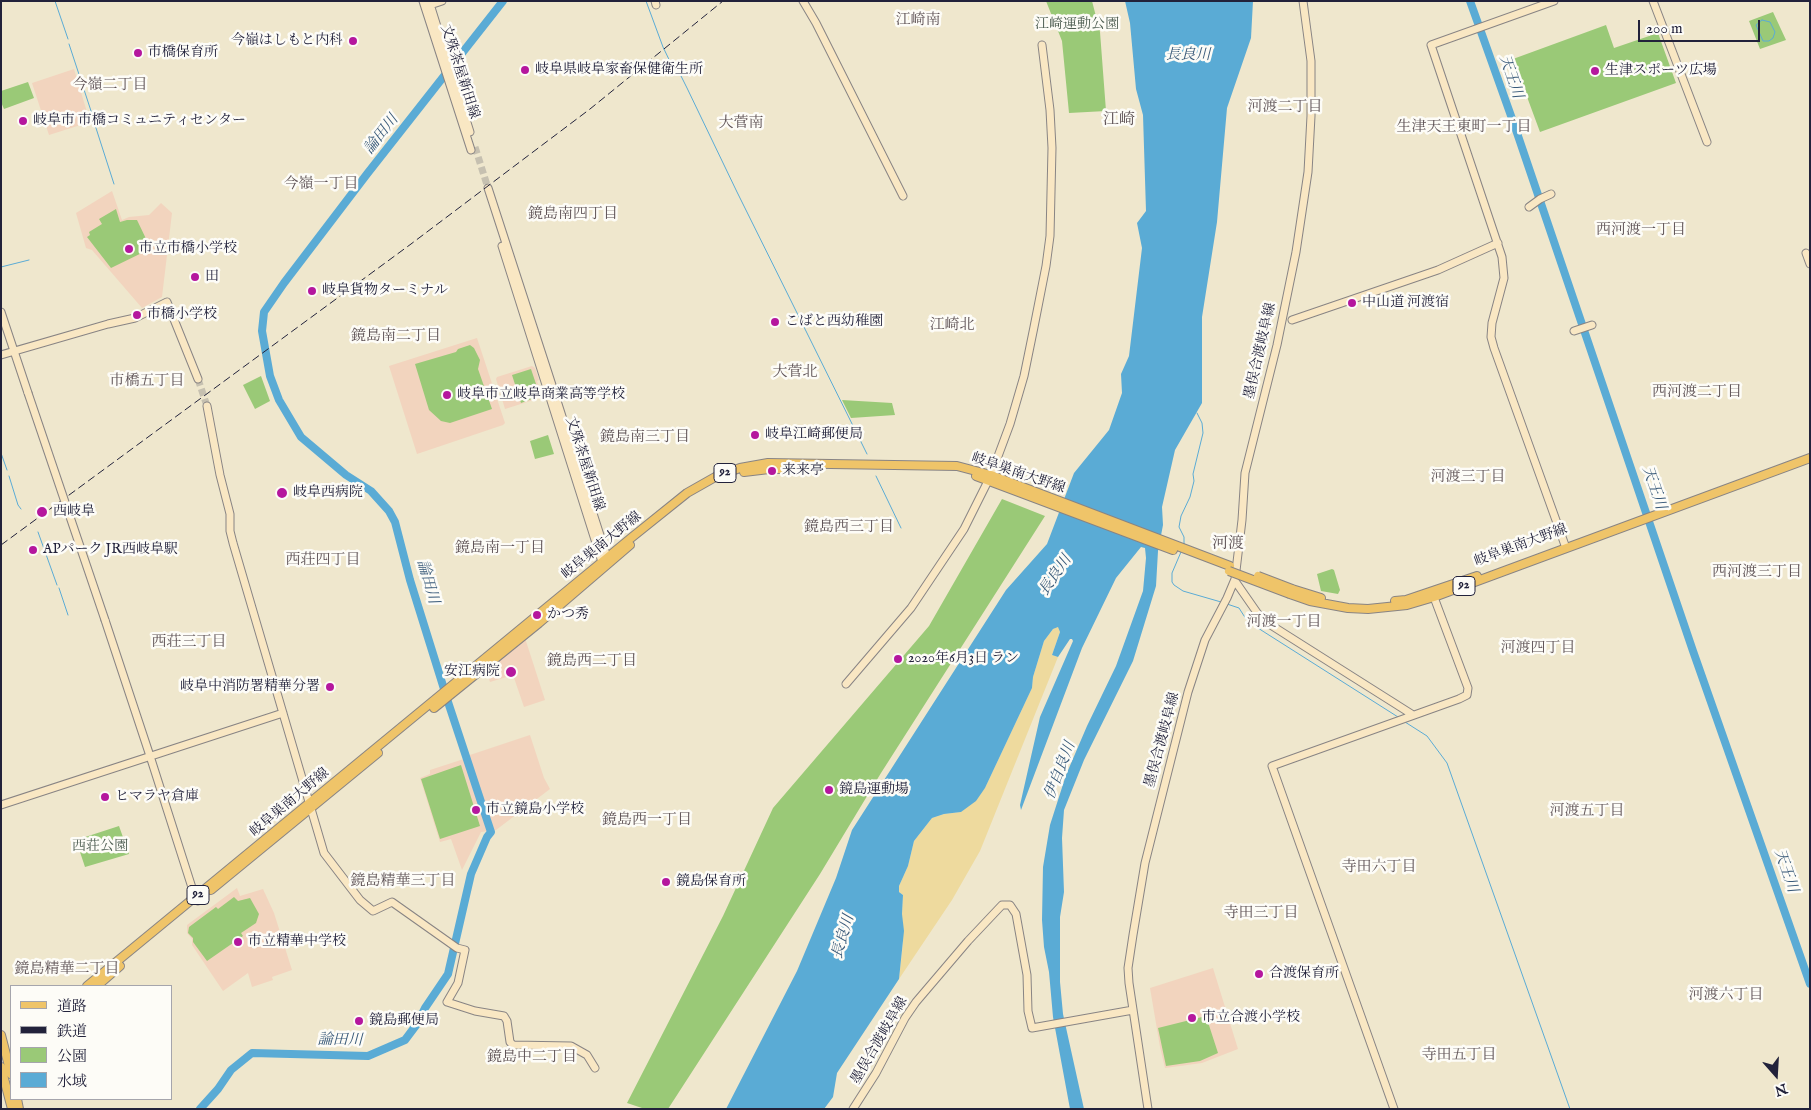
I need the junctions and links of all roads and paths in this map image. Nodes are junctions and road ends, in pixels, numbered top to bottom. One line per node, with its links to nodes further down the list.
1 (423, 1): 9 (street, 文殊茶屋新田線)
2 (442, 1): 7 (street)
3 (803, 1): 14 (street)
4 (1303, 1): 33 (street, 墨俣合渡岐阜線)
5 (1554, 1): 16 (street)
6 (1653, 1): 10 (street)
7 (430, 3): 9 (street, 文殊茶屋新田線)
8 (1042, 45): 29 (street)
9 (446, 65): 11 (street, 文殊茶屋新田線)
10 (1707, 142)
11 (473, 149)
12 (486, 189): 32 (street, 文殊茶屋新田線)
13 (1551, 194): 15 (street)
14 (903, 196)
15 (1530, 207)
16 (1498, 243): 20 (street); 31 (street)
17 (1806, 253): 18 (street)
18 (1810, 264)
19 (1, 312): 23 (street)
20 (1292, 320)
21 (1592, 325): 22 (street)
22 (1574, 331)
23 (15, 351): 24 (street); 25 (street); 38 (street, bridge)
24 (1, 355)
25 (198, 379)
26 (207, 406): 36 (street)
27 (1810, 453): 30 (main road, 岐阜巣南大野線 / 92)
28 (1810, 458): 30 (main road, 岐阜巣南大野線 / 92)
29 (993, 479): 32 (main road, 岐阜巣南大野線 / 92); 34 (main road, 岐阜巣南大野線 / 92, bridge); 35 (street)
30 (1663, 509): 31 (main road, 岐阜巣南大野線 / 92)
31 (1566, 546): 34 (main road, 岐阜巣南大野線 / 92)
32 (605, 562): 40 (main road, 岐阜巣南大野線 / 92)
33 (1235, 581): 37 (street); 44 (street, 墨俣合渡岐阜線)
34 (1433, 594): 37 (street, 92)
35 (846, 684)
36 (283, 713): 38 (street); 40 (street)
37 (1409, 714): 52 (street)
38 (150, 756): 39 (street); 41 (street)
39 (1, 805)
40 (309, 806): 41 (main road, 岐阜巣南大野線 / 92); 47 (street)
41 (196, 899): 42 (main road, 岐阜巣南大野線 / 92); 43 (main road, 岐阜巣南大野線 / 92)
42 (88, 985)
43 (97, 985)
44 (1131, 1010): 50 (street, 墨俣合渡岐阜線); 51 (street)
45 (1, 1035): 46 (main road)
46 (6, 1058): 48 (main road); 49 (main road)
47 (595, 1068)
48 (10, 1071)
49 (10, 1092)
50 (853, 1109)
51 (1148, 1109)
52 (1394, 1109)

